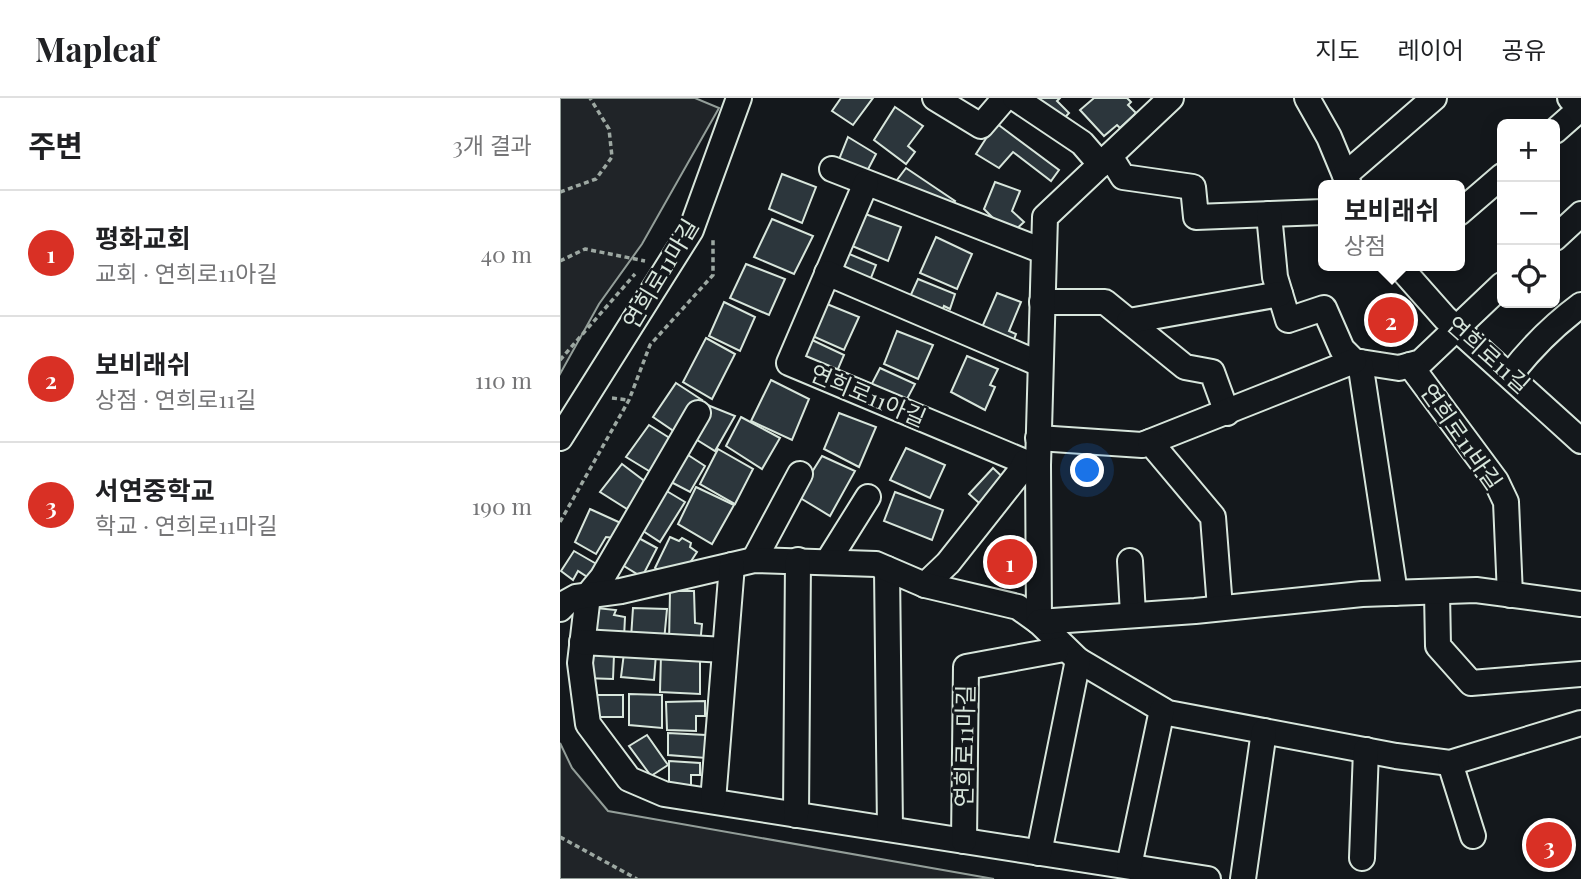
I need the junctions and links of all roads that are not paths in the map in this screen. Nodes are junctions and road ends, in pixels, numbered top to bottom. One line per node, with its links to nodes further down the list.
1 (739, 98): 35 (street, 연희로11마길)
2 (935, 98): 3 (street)
3 (1005, 98)
4 (1015, 98): 10 (street)
5 (1307, 98): 12 (street)
6 (1434, 98): 12 (street)
7 (1570, 98): 9 (street)
8 (1168, 99): 10 (street)
9 (1560, 127)
10 (1105, 160): 17 (street); 20 (street)
11 (832, 169): 14 (street)
12 (1347, 180)
13 (1497, 180): 15 (street)
14 (866, 183): 20 (street); 22 (street, 연희로11아길)
15 (1465, 208)
16 (1318, 212): 17 (street)
17 (1269, 214): 24 (street)
18 (1581, 214): 19 (street)
19 (1560, 233)
20 (1043, 251): 25 (street)
21 (1404, 271): 28 (street, 연희로11길)
22 (827, 273): 30 (street); 39 (street, 연희로11아길)
23 (1497, 290): 28 (street)
24 (1280, 295): 27 (street); 29 (street)
25 (1042, 302): 27 (street); 30 (street)
26 (1581, 305): 32 (street)
27 (1129, 321): 34 (street)
28 (1456, 327): 31 (street); 32 (street, 연희로11길)
29 (1357, 362): 31 (street); 34 (street); 49 (street)
30 (1040, 364): 36 (street)
31 (1410, 365): 51 (street, 연희로11바길)
32 (1510, 376): 37 (street, 연희로11길)
33 (698, 413): 50 (street)
34 (1227, 413): 38 (street)
35 (560, 438)
36 (1038, 438): 38 (street); 39 (street)
37 (1581, 440)
38 (1150, 442): 53 (street)
39 (1031, 463): 47 (street); 56 (street)
40 (800, 474): 45 (street)
41 (868, 497): 43 (street)
42 (798, 560): 43 (street); 45 (street); 67 (street)
43 (828, 561): 46 (street)
44 (1130, 561): 55 (street)
45 (743, 562): 50 (street); 58 (street)
46 (887, 569): 47 (street); 68 (street)
47 (925, 585): 56 (street)
48 (1437, 592): 49 (street); 51 (street); 60 (street)
49 (1395, 593): 53 (street)
50 (587, 595): 54 (street); 57 (street, 연희로11마길)
51 (1510, 595): 52 (street)
52 (1581, 604)
53 (1220, 608): 55 (street)
54 (560, 609)
55 (1133, 614): 56 (street)
56 (1039, 622): 59 (street)
57 (582, 642): 58 (street); 66 (street, 연희로11마길)
58 (725, 650): 66 (street)
59 (1072, 654): 61 (street); 70 (street, 연희로11마길); 71 (street)
60 (1581, 674)
61 (1162, 710): 63 (street); 73 (street)
62 (1581, 723): 65 (street)
63 (1264, 731): 64 (street); 75 (street)
64 (1366, 750): 65 (street); 72 (street)
65 (1450, 762): 69 (street)
66 (713, 802): 67 (street, 연희로11마길)
67 (796, 814): 68 (street, 연희로11마길)
68 (890, 829): 70 (street, 연희로11마길)
69 (1473, 836)
70 (964, 841): 71 (street, 연희로11마길)
71 (1039, 853): 73 (street, 연희로11마길)
72 (1362, 859)
73 (1129, 866): 74 (street, 연희로11마길)
74 (1208, 879)
75 (1244, 879)

